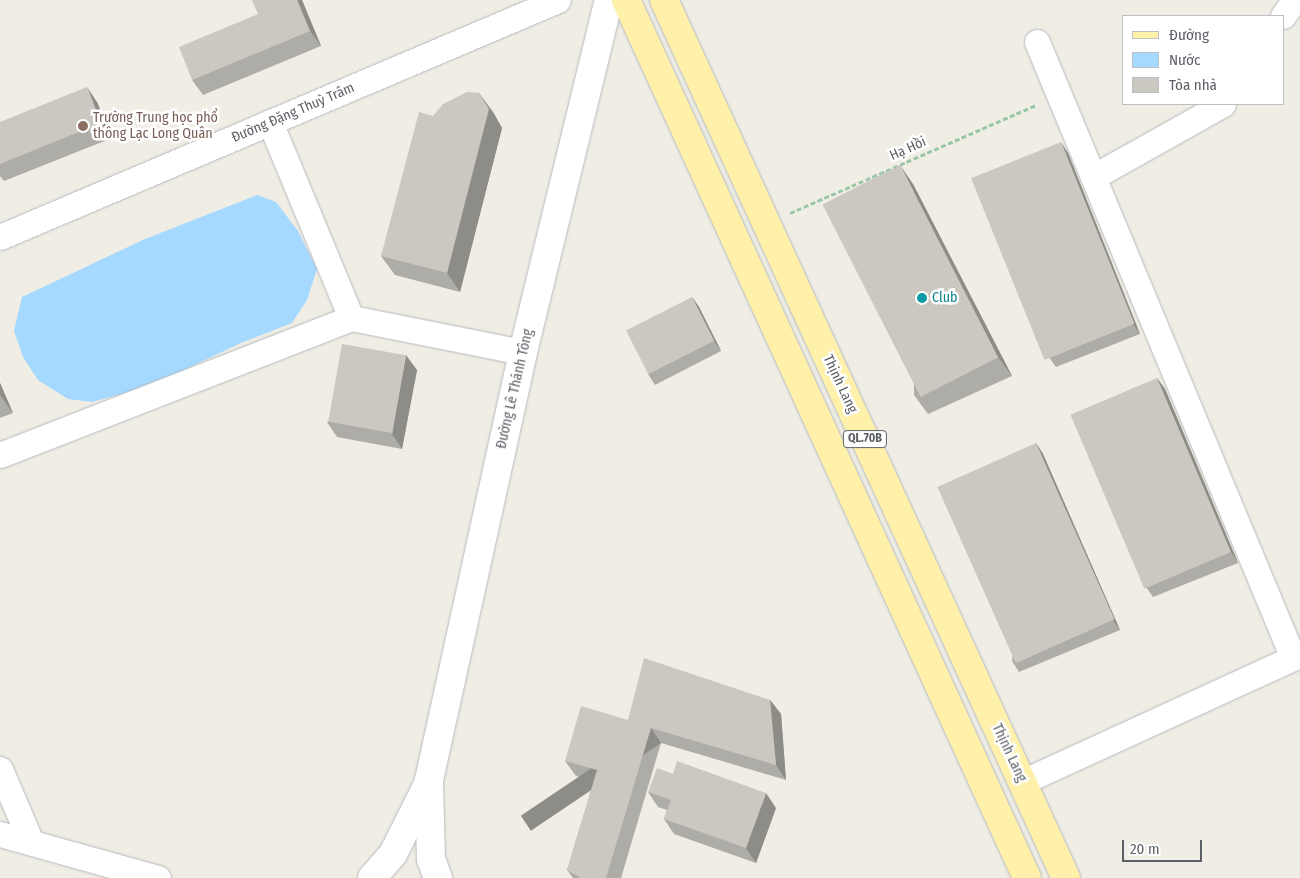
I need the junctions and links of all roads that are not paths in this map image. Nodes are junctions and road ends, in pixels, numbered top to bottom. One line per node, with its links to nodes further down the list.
1 (558, 0): 9 (street, Đường Đặng Thuỳ Trâm)
2 (609, 0): 13 (main road, Đường Lê Thánh Tông)
3 (626, 0): 24 (main road, QL.70B)
4 (664, 0): 18 (main road, Thịnh Lang / QL.70B)
5 (1294, 0): 6 (street)
6 (1284, 15)
7 (1037, 42): 10 (street)
8 (1221, 105): 10 (street)
9 (270, 122): 11 (street, Đường Đặng Thuỳ Trâm); 12 (street)
10 (1093, 177): 15 (street)
11 (0, 237)
12 (351, 318): 13 (street); 14 (street)
13 (523, 352): 17 (main road, Đường Lê Thánh Tông)
14 (0, 455)
15 (1297, 656): 18 (street)
16 (0, 769): 20 (street)
17 (429, 780): 22 (main road, Đường Lê Thánh Tông); 23 (main road, Đường Lê Thánh Tông)
18 (1022, 782): 25 (main road, Thịnh Lang / QL.70B)
19 (0, 834): 20 (street)
20 (31, 842): 21 (street)
21 (158, 878)
22 (372, 878)
23 (438, 878)
24 (1027, 878)
25 (1066, 878)

